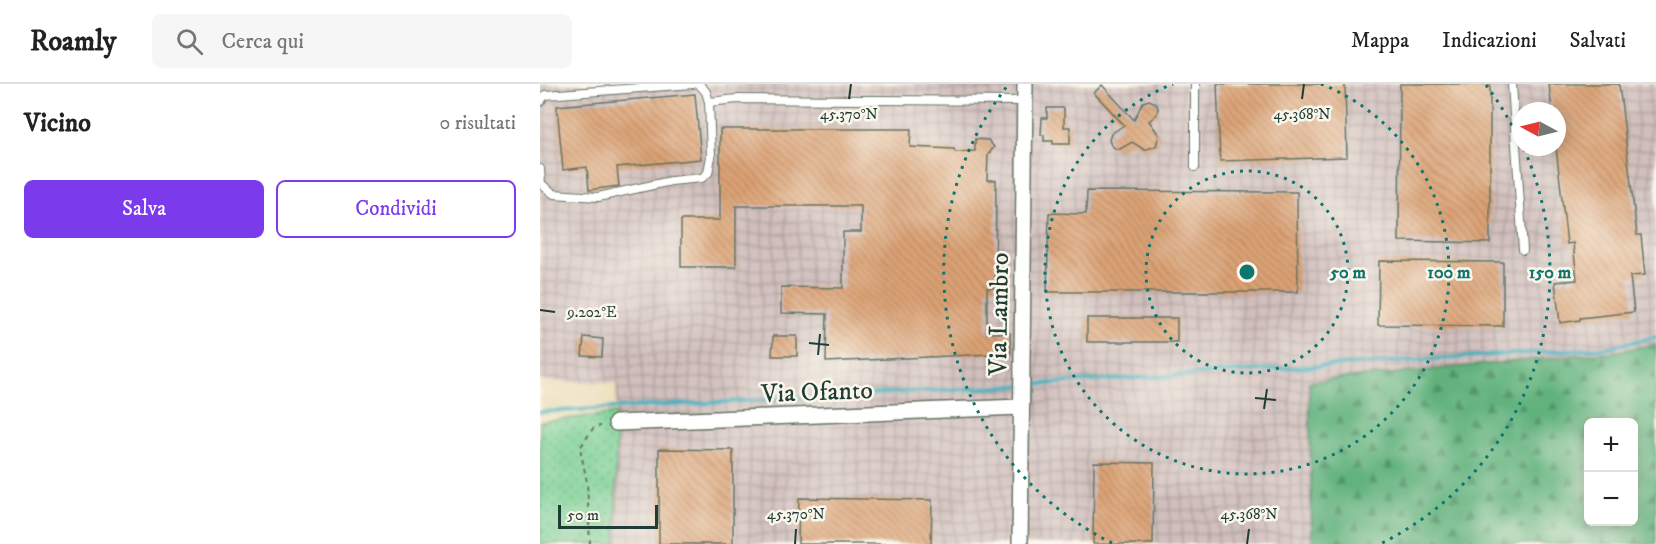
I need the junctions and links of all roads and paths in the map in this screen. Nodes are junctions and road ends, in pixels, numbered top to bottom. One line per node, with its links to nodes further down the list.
1 (693, 84): 7 (lane)
2 (699, 84): 8 (lane)
3 (1025, 84): 6 (street, Via Lambro)
4 (1195, 84): 9 (lane)
5 (1512, 84): 11 (lane)
6 (1024, 101): 8 (lane); 12 (street, Via Lambro)
7 (540, 102)
8 (709, 102): 10 (lane)
9 (1195, 167)
10 (540, 169)
11 (1522, 250)
12 (1021, 403): 13 (street, Via Ofanto); 15 (street, Via Lambro)
13 (616, 423): 14 (path)
14 (591, 544)
15 (1020, 544)

